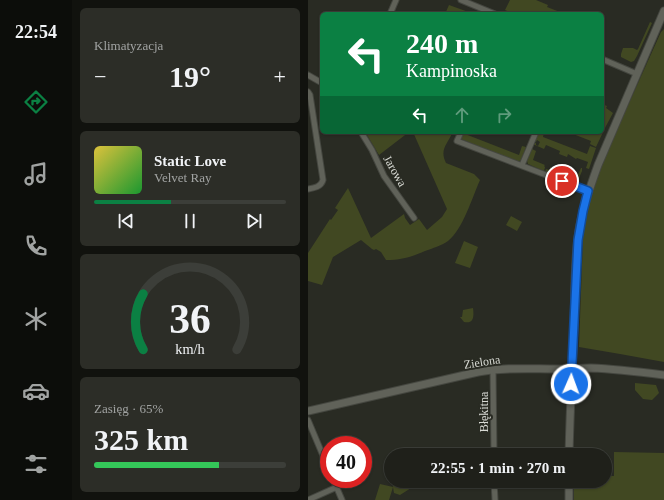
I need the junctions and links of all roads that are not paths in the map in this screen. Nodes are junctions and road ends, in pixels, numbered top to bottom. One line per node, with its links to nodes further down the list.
1 (396, 0): 4 (street)
2 (460, 0): 5 (street)
3 (664, 11): 7 (street)
4 (391, 12)
5 (490, 12)
6 (604, 60): 7 (street)
7 (637, 74): 16 (street)
8 (308, 75): 9 (street)
9 (320, 82)
10 (308, 92): 15 (street)
11 (362, 134): 17 (street, Jarowa)
12 (460, 134): 14 (street)
13 (535, 134): 14 (street)
14 (522, 165): 16 (street)
15 (308, 189)
16 (588, 191): 18 (street)
17 (414, 218)
18 (572, 369): 19 (street, Zielona); 20 (street, Zielona); 25 (street)
19 (493, 370): 21 (street, Zielona); 24 (street, Błękitna)
20 (664, 375)
21 (308, 411)
22 (308, 420): 23 (street)
23 (311, 436): 26 (street)
24 (494, 448)
25 (569, 448)
26 (320, 453)
27 (334, 488): 31 (street)
28 (336, 488): 32 (street)
29 (494, 488): 33 (street)
30 (569, 488): 34 (street)
31 (308, 500)
32 (342, 500)
33 (495, 500)
34 (569, 500)

